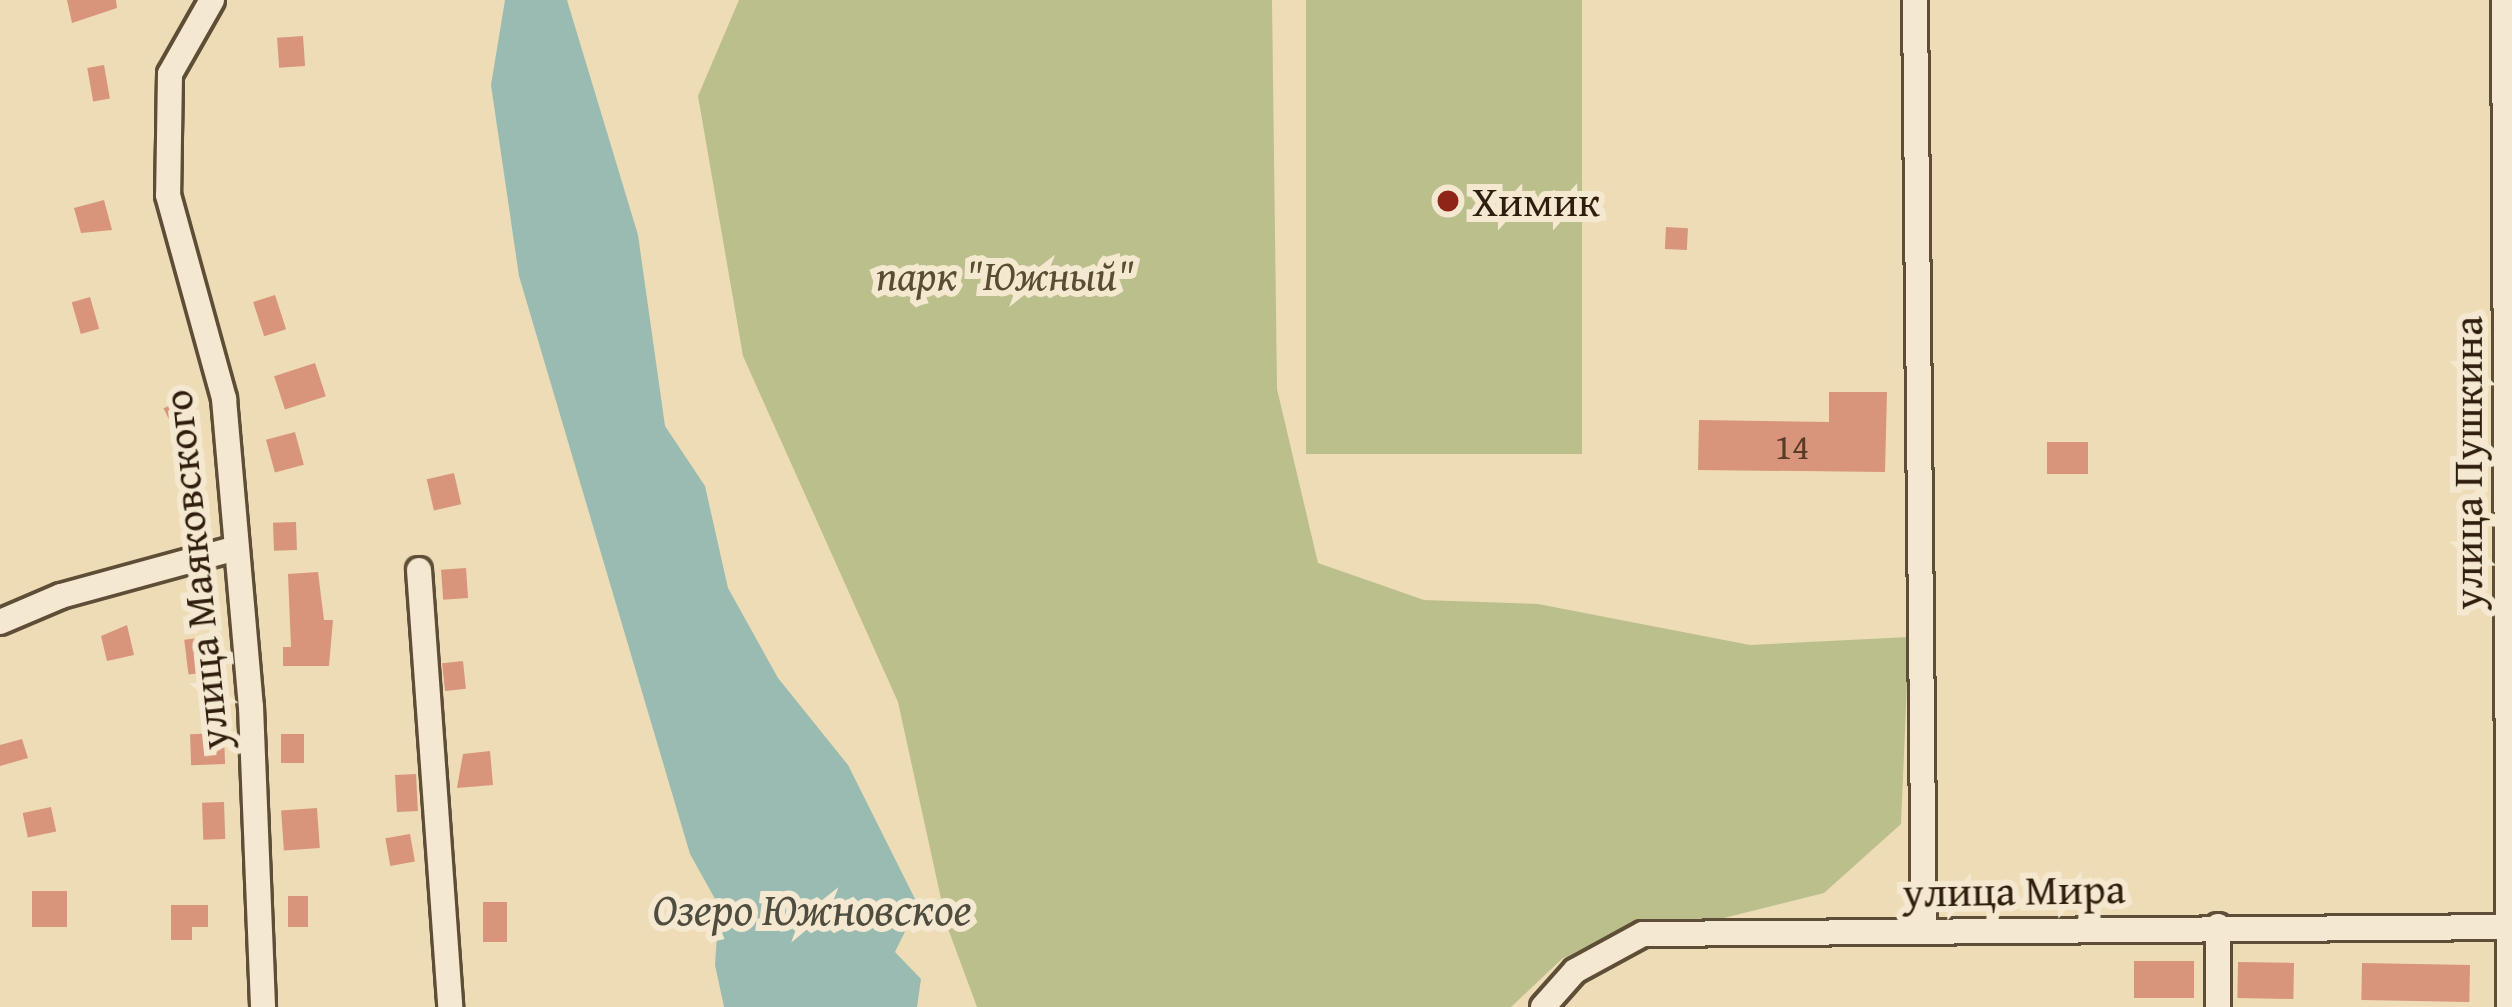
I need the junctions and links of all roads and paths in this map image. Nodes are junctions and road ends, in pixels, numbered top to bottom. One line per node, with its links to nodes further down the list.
1 (212, 0): 4 (street, улица Маяковского)
2 (1915, 0): 9 (street)
3 (2504, 0): 8 (street, улица Пушкина)
4 (237, 548): 6 (street); 10 (street, улица Маяковского)
5 (419, 570): 11 (street)
6 (0, 622)
7 (2218, 926): 8 (street, улица Мира); 9 (street, улица Мира); 13 (street)
8 (2510, 927): 14 (street, улица Пушкина)
9 (1924, 931): 12 (street, улица Мира)
10 (263, 1007)
11 (450, 1007)
12 (1543, 1007)
13 (2218, 1007)
14 (2509, 1007)

